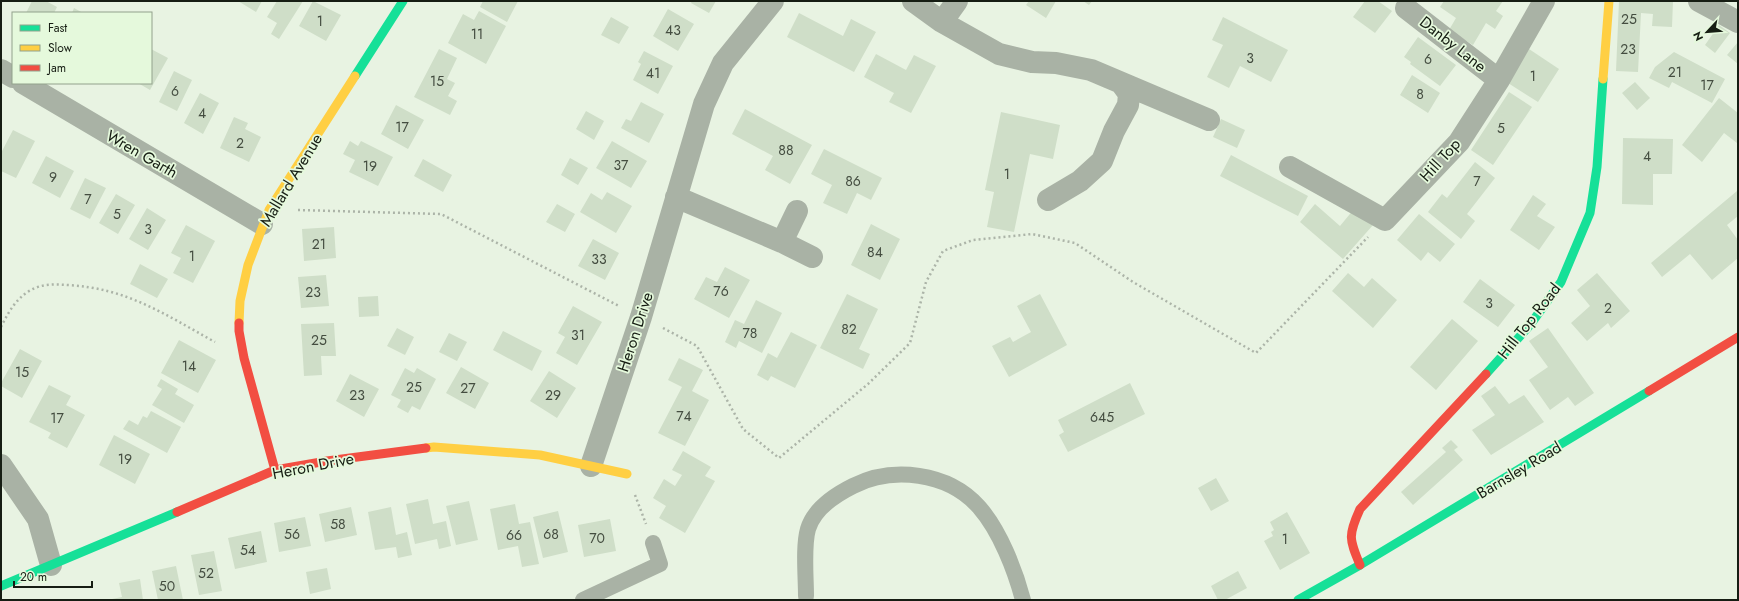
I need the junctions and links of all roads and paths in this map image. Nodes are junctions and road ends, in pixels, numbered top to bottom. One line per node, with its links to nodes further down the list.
1 (403, 1): 21 (street, Mallard Avenue)
2 (773, 1): 18 (street, Heron Drive)
3 (913, 1): 9 (street)
4 (957, 1): 9 (street)
5 (1544, 1): 13 (street, Hill Top)
6 (1609, 1): 35 (street, Hill Top Road)
7 (1699, 1): 10 (street)
8 (1406, 8): 13 (street, Danby Lane)
9 (942, 22): 14 (street)
10 (1738, 22)
11 (1, 70): 12 (street)
12 (12, 76)
13 (1499, 80): 22 (street, Hill Top)
14 (1121, 83): 16 (street); 19 (street)
15 (25, 84): 21 (street, Wren Garth)
16 (1209, 120)
17 (1290, 167): 22 (street)
18 (676, 197): 23 (street); 25 (street, Heron Drive)
19 (1048, 200)
20 (797, 211): 23 (street)
21 (266, 217): 25 (path); 28 (street, Mallard Avenue)
22 (1385, 220): 25 (path)
23 (782, 242): 24 (street)
24 (812, 258)
25 (641, 317): 30 (street, Heron Drive)
26 (1, 327): 28 (path)
27 (1738, 337): 35 (street, Barnsley Road)
28 (244, 358): 31 (street, Mallard Avenue)
29 (1, 464): 34 (street)
30 (591, 466): 31 (street, Heron Drive); 32 (street, Heron Drive)
31 (275, 470): 34 (street, Heron Drive)
32 (627, 474): 33 (path)
33 (653, 543): 38 (lane)
34 (51, 565): 36 (street, Heron Drive)
35 (1360, 565): 40 (street, Barnsley Road)
36 (1, 586)
37 (806, 596): 39 (lane)
38 (583, 600)
39 (1023, 600)
40 (1298, 600)

